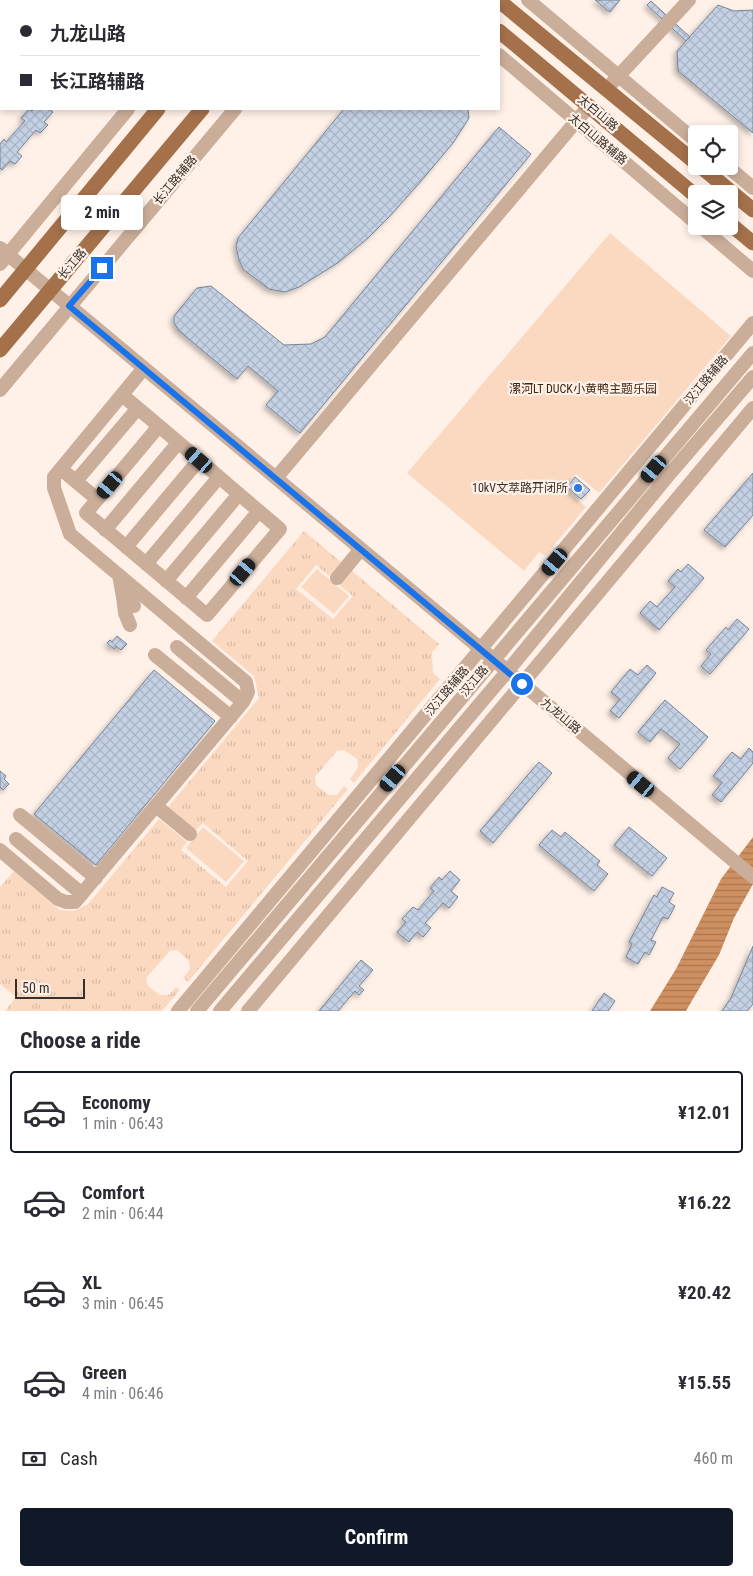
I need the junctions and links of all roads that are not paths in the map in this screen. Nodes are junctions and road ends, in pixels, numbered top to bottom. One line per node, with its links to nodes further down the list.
1 (528, 0): 6 (street)
2 (689, 0): 6 (street)
3 (500, 2): 7 (main road, 太白山路)
4 (500, 32): 8 (main road, 太白山路)
5 (500, 56): 13 (street, 太白山路辅路)
6 (618, 76): 7 (street); 14 (street)
7 (607, 89): 15 (main road, 太白山路)
8 (589, 106): 13 (street); 19 (main road, 太白山路)
9 (127, 110): 26 (street)
10 (157, 110): 27 (main road)
11 (201, 110): 29 (main road, 长江路)
12 (234, 110): 31 (street, 长江路辅路)
13 (576, 121): 21 (street, 太白山路辅路); 46 (street)
14 (688, 134)
15 (688, 156)
16 (711, 175): 20 (main road)
17 (738, 175): 18 (street)
18 (753, 188)
19 (688, 189)
20 (753, 210)
21 (688, 216)
22 (738, 231): 24 (main road)
23 (711, 235): 28 (street)
24 (749, 240): 25 (main road)
25 (753, 252)
26 (3, 256): 27 (street, 九龙山路)
27 (26, 270): 29 (street, 九龙山路); 30 (main road)
28 (753, 271)
29 (50, 290): 31 (street, 九龙山路); 33 (main road, 长江路)
30 (0, 300)
31 (69, 306): 35 (street, 九龙山路); 37 (street, 长江路辅路)
32 (753, 324): 61 (street, 汉江路辅路)
33 (0, 350)
34 (753, 353): 64 (street, 汉江路)
35 (144, 368): 38 (street); 46 (street, 九龙山路)
36 (753, 377): 66 (street, 汉江路)
37 (0, 390)
38 (122, 395): 39 (street); 44 (street)
39 (138, 408): 41 (street); 47 (street)
40 (753, 408): 68 (street)
41 (159, 426): 42 (street); 49 (street)
42 (178, 442): 43 (street); 51 (street)
43 (199, 460): 45 (street); 52 (street)
44 (61, 468): 47 (street); 55 (street)
45 (219, 477): 48 (street); 54 (street)
46 (276, 478): 53 (street, 九龙山路)
47 (76, 482): 49 (street)
48 (239, 494): 50 (street); 57 (street)
49 (97, 499): 51 (street)
50 (259, 511): 58 (street); 58 (street)
51 (105, 530): 52 (street)
52 (126, 547): 54 (street)
53 (361, 549): 56 (street); 61 (street, 九龙山路)
54 (146, 564): 57 (street)
55 (119, 575): 59 (street); 63 (street)
56 (337, 578)
57 (166, 581): 58 (street)
58 (186, 598)
59 (130, 625)
60 (177, 647): 65 (street)
61 (482, 649): 64 (street, 九龙山路); 82 (street, 汉江路辅路)
62 (155, 655): 67 (street)
63 (215, 655): 65 (street); 69 (street)
64 (493, 659): 66 (street, 九龙山路); 83 (street, 汉江路)
65 (203, 669): 67 (street); 69 (street)
66 (508, 671): 68 (street, 九龙山路); 84 (street, 汉江路)
67 (190, 684): 70 (street)
68 (522, 684): 79 (street, 九龙山路); 85 (street)
69 (243, 702): 70 (street)
70 (231, 717): 71 (street)
71 (156, 806): 73 (street); 80 (street)
72 (20, 815): 75 (street)
73 (190, 834)
74 (16, 839): 77 (street)
75 (55, 844): 77 (street); 80 (street)
76 (0, 850): 78 (street)
77 (42, 861): 78 (street); 81 (street)
78 (30, 875): 81 (street)
79 (753, 877)
80 (96, 878): 81 (street)
81 (82, 894)
82 (178, 1011)
83 (198, 1011)
84 (220, 1011)
85 (248, 1011)

